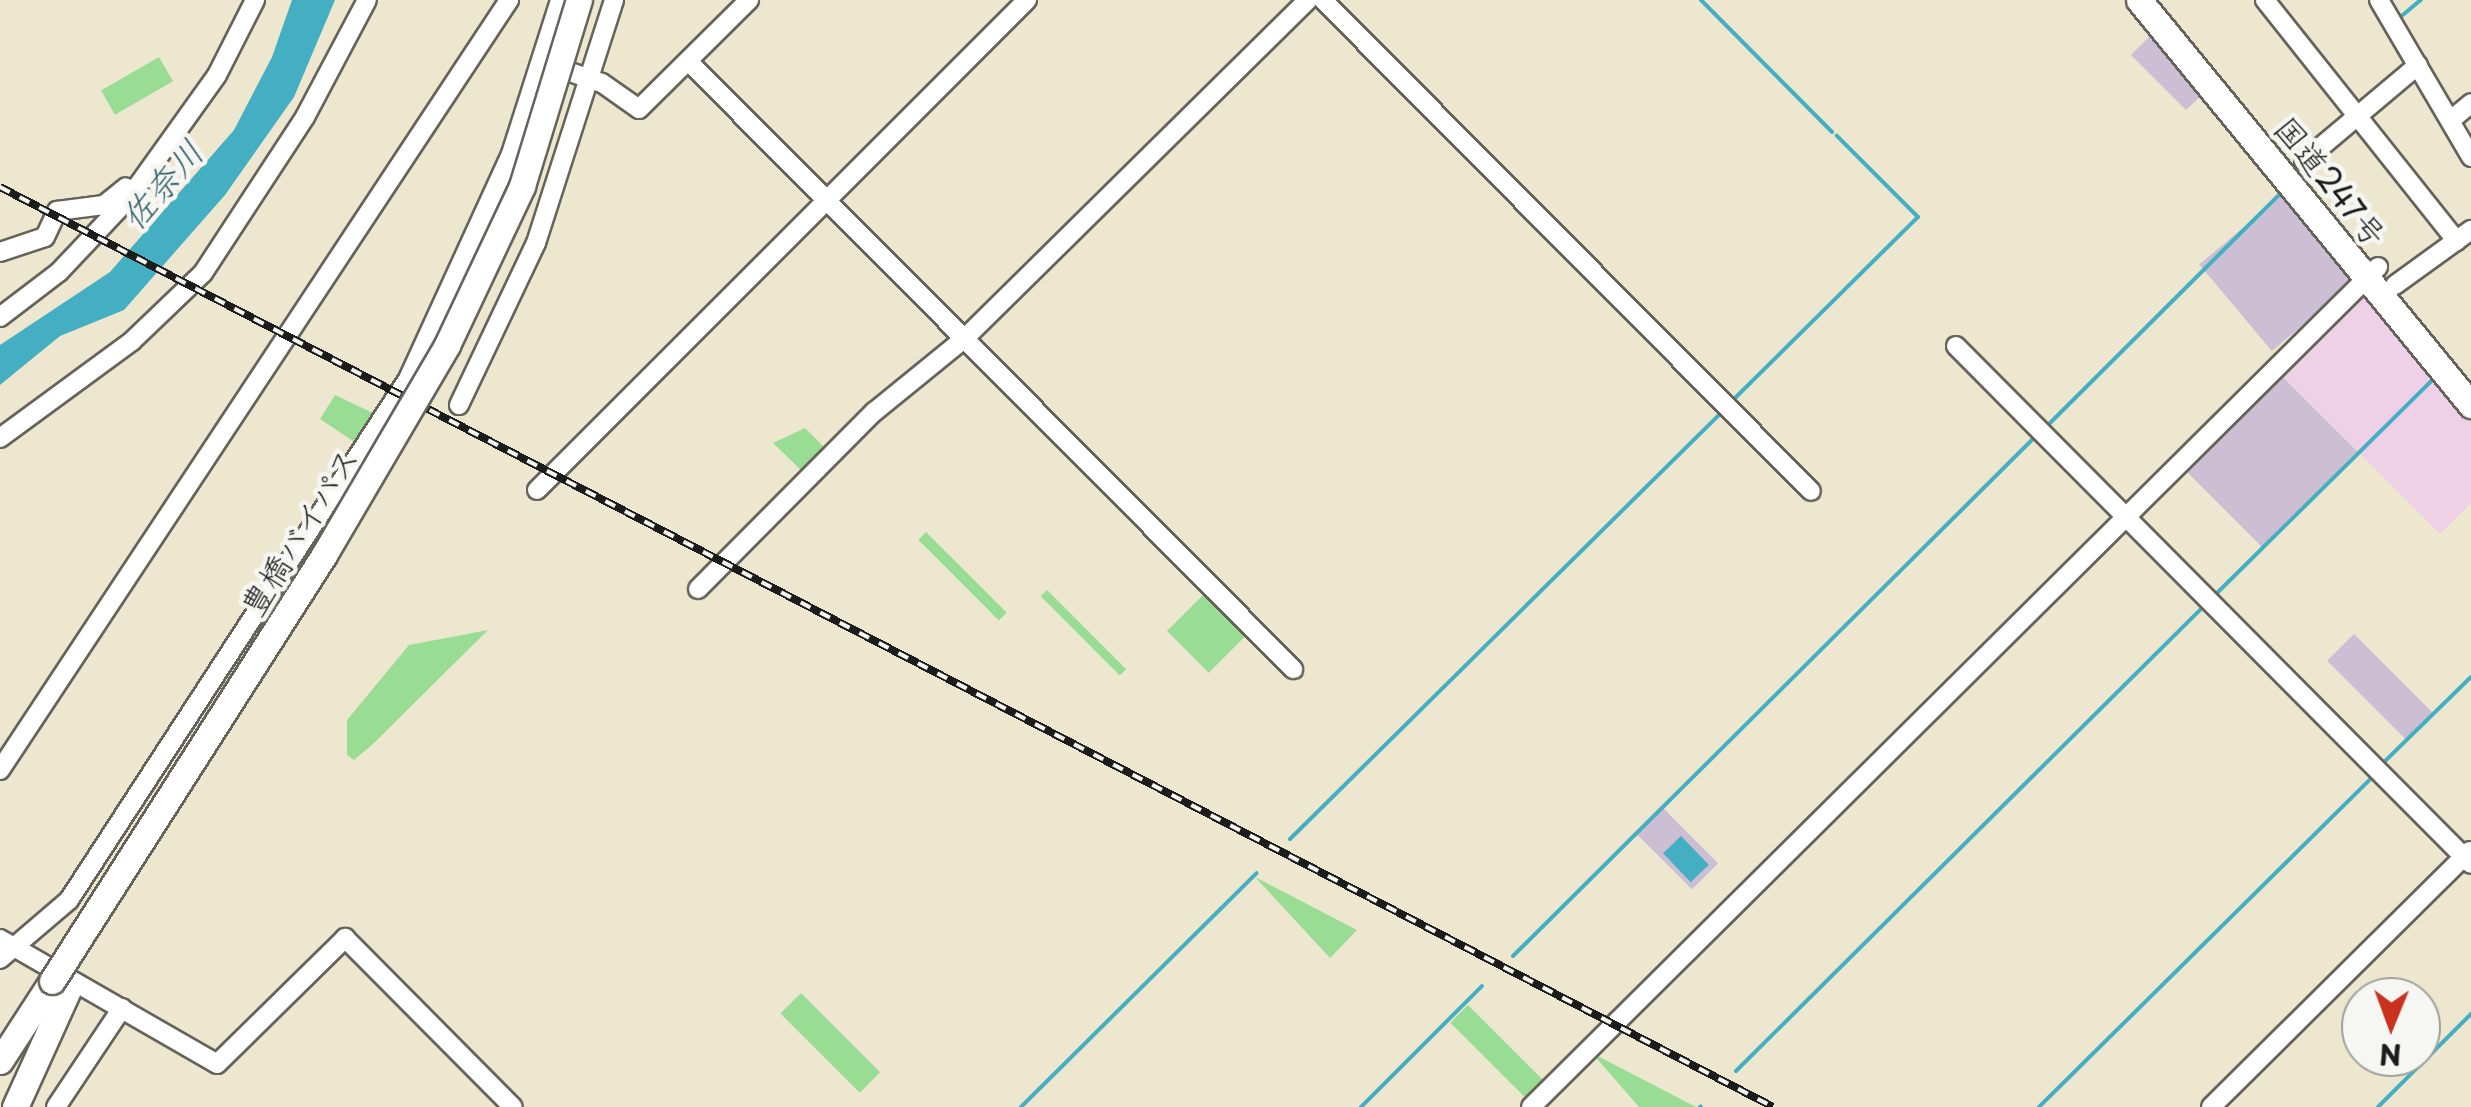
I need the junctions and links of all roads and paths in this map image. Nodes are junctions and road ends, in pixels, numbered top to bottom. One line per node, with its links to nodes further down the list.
1 (256, 0): 25 (street)
2 (366, 0): 36 (street)
3 (509, 0): 42 (street)
4 (560, 0): 17 (street)
5 (570, 0): 45 (highway, 豊橋バイパス, bridge)
6 (579, 0): 45 (highway, 豊橋バイパス, bridge)
7 (614, 0): 19 (street)
8 (749, 0): 16 (street)
9 (1027, 0): 26 (street)
10 (1308, 0): 31 (street)
11 (1323, 0): 38 (street)
12 (2140, 0): 29 (highway, 国道247号)
13 (2153, 0): 29 (highway, 国道247号)
14 (2265, 0): 21 (street)
15 (2379, 0): 18 (street)
16 (688, 61): 19 (street); 26 (street)
17 (542, 62): 19 (street); 44 (street)
18 (2418, 65): 21 (street); 22 (street)
19 (593, 81): 34 (street)
20 (2471, 103): 22 (street)
21 (2355, 116): 24 (street); 27 (street)
22 (2451, 120): 23 (street)
23 (2471, 157)
24 (2304, 160)
25 (146, 171): 28 (street); 30 (street)
26 (825, 202): 31 (street); 37 (street)
27 (2464, 235): 29 (street)
28 (0, 252)
29 (2380, 277): 33 (highway, 国道247号); 35 (highway, 国道247号); 39 (street)
30 (0, 317)
31 (965, 338): 40 (street); 41 (street)
32 (1956, 346): 39 (street)
33 (2471, 379)
34 (460, 405)
35 (2471, 405)
36 (0, 438)
37 (537, 490)
38 (1811, 491)
39 (2122, 518): 43 (street); 53 (street)
40 (698, 589)
41 (1293, 670)
42 (0, 770)
43 (2468, 857): 54 (street)
44 (4, 948): 46 (street)
45 (54, 981): 47 (highway); 48 (highway, 豊橋バイパス); 49 (highway, 豊橋バイパス); 50 (highway)
46 (122, 1008): 51 (street); 52 (street)
47 (0, 1030)
48 (0, 1040)
49 (0, 1060)
50 (15, 1107)
51 (56, 1107)
52 (513, 1107)
53 (1531, 1107)
54 (2211, 1107)

